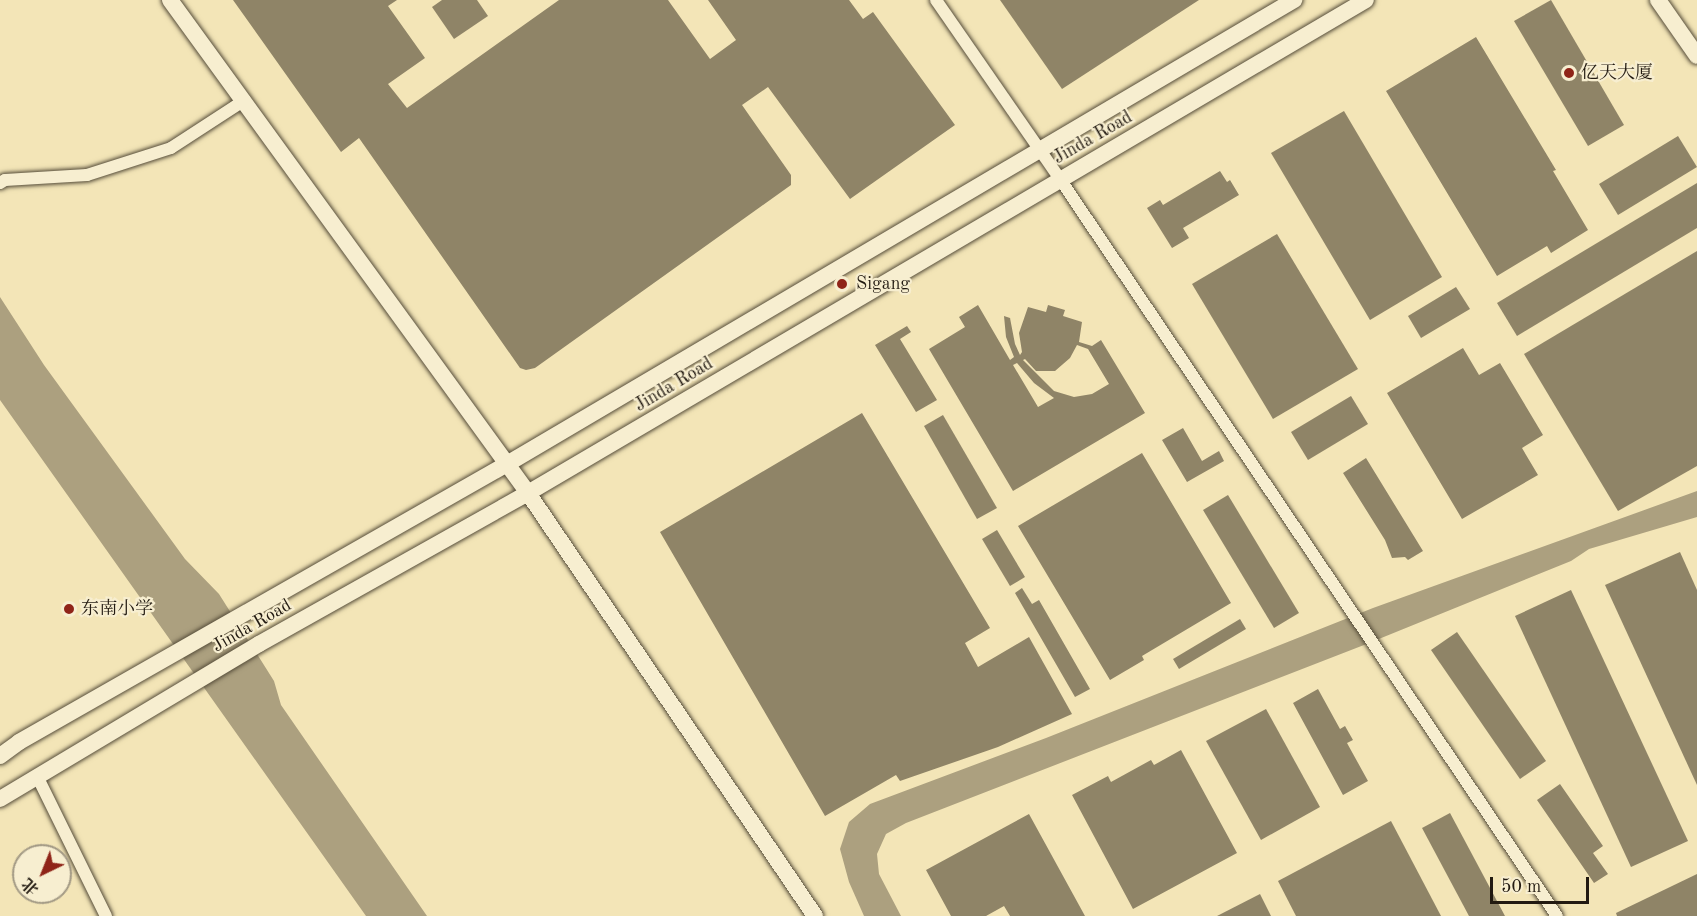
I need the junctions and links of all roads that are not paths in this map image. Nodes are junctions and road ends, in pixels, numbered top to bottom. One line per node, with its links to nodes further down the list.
1 (170, 0): 7 (street)
2 (936, 0): 8 (street)
3 (1294, 0): 8 (street, Jinda Road)
4 (1366, 0): 9 (street, Jinda Road)
5 (1658, 0): 6 (street)
6 (1697, 56)
7 (244, 100): 10 (street); 11 (street)
8 (1039, 148): 9 (street); 11 (street, Jinda Road)
9 (1060, 179): 12 (street, Jinda Road); 19 (street)
10 (0, 183)
11 (507, 464): 12 (street); 13 (street, Jinda Road)
12 (528, 493): 14 (street, Jinda Road); 18 (street)
13 (0, 756)
14 (38, 778): 15 (street, Jinda Road); 16 (street); 17 (street)
15 (0, 799)
16 (0, 807)
17 (103, 915)
18 (815, 916)
19 (1557, 916)

